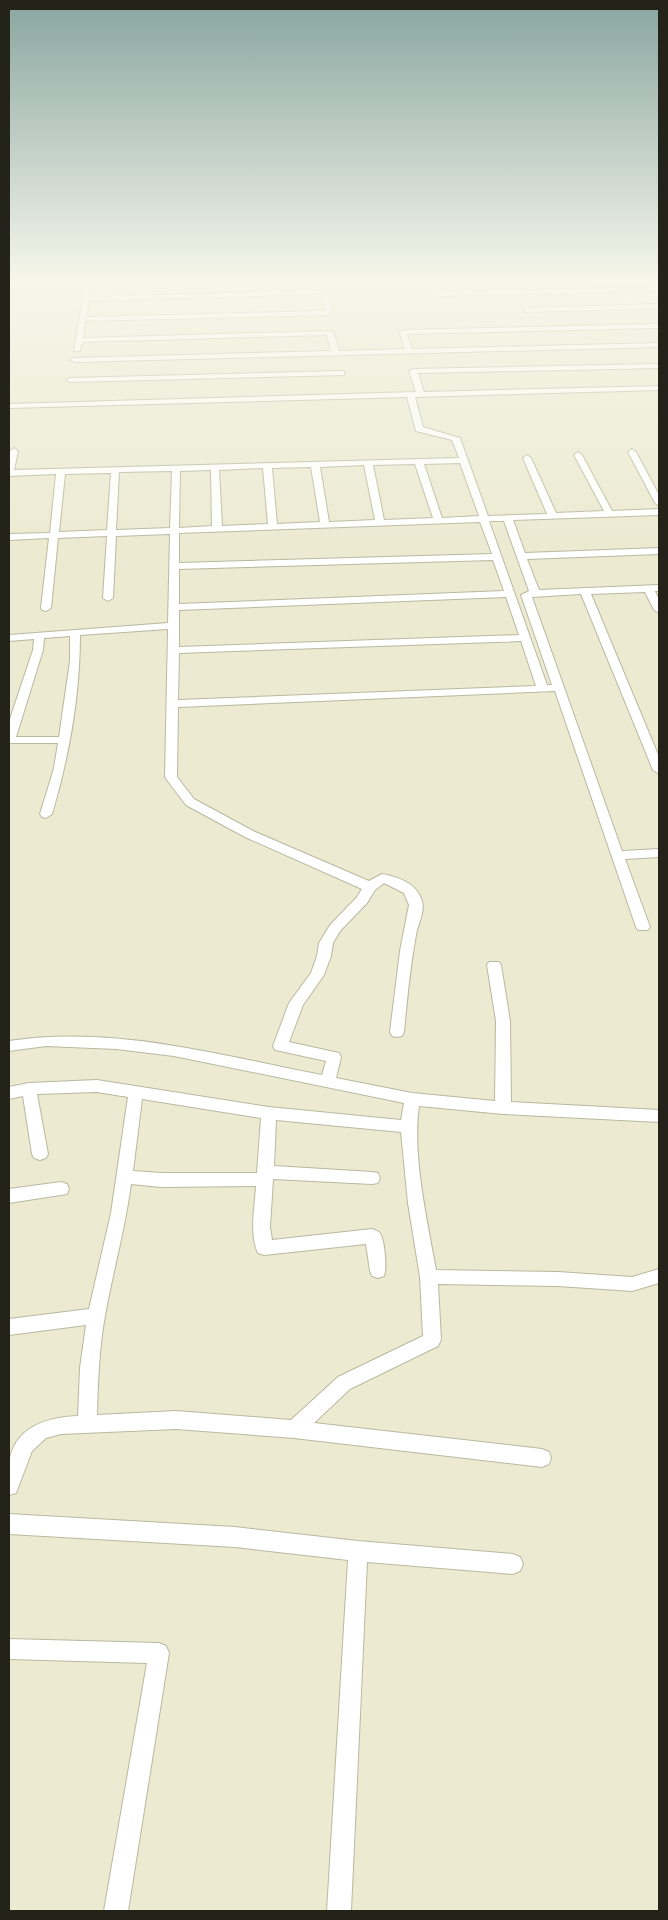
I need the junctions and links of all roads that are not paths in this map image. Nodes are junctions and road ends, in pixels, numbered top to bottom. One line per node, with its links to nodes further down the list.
1 (74, 368): 5 (street)
2 (207, 368): 5 (street)
3 (580, 368): 7 (street)
4 (341, 373): 5 (street)
5 (71, 382): 7 (street); 8 (street)
6 (659, 388): 7 (street)
7 (416, 396): 13 (street)
8 (9, 406)
9 (14, 451): 21 (street)
10 (632, 452): 23 (street)
11 (578, 455): 25 (street)
12 (526, 458): 26 (street)
13 (464, 460): 14 (street); 28 (street)
14 (419, 462): 15 (street); 29 (street)
15 (368, 463): 16 (street); 30 (street)
16 (315, 464): 17 (street); 31 (street)
17 (267, 466): 18 (street); 32 (street)
18 (215, 467): 19 (street); 33 (street)
19 (176, 468): 20 (street); 34 (street)
20 (115, 470): 22 (street); 35 (street)
21 (9, 472): 22 (street)
22 (61, 472): 36 (street)
23 (659, 503)
24 (659, 512): 25 (street)
25 (609, 513): 26 (street)
26 (552, 515): 27 (street)
27 (507, 517): 28 (street); 40 (street)
28 (484, 518): 29 (street); 39 (street)
29 (438, 519): 30 (street)
30 (380, 521): 31 (street)
31 (325, 523): 32 (street)
32 (273, 526): 33 (street)
33 (218, 528): 34 (street)
34 (174, 530): 35 (street); 41 (street)
35 (113, 532): 36 (street); 46 (street)
36 (54, 535): 37 (street); 48 (street)
37 (9, 537)
38 (659, 551): 40 (street)
39 (497, 556): 41 (street); 45 (street)
40 (521, 556): 44 (street)
41 (174, 566): 47 (street)
42 (654, 588): 43 (street); 49 (street)
43 (585, 591): 44 (street); 61 (street)
44 (535, 593): 56 (street)
45 (510, 594): 47 (street); 54 (street)
46 (108, 598)
47 (173, 607): 50 (street)
48 (46, 608)
49 (659, 610)
50 (173, 626): 51 (street); 55 (street)
51 (75, 632): 52 (street); 60 (street)
52 (39, 635): 53 (street); 59 (street)
53 (9, 638)
54 (524, 638): 55 (street); 57 (street)
55 (174, 650): 58 (street)
56 (559, 688): 57 (street); 64 (street)
57 (543, 689): 58 (street)
58 (174, 704): 65 (street)
59 (9, 739): 60 (street)
60 (63, 740): 62 (street)
61 (659, 770)
62 (46, 814)
63 (659, 853): 64 (street)
64 (619, 855): 66 (street)
65 (370, 888): 68 (street); 70 (street)
66 (643, 927)
67 (494, 965): 75 (street)
68 (397, 1032)
69 (9, 1046): 70 (street)
70 (327, 1083): 74 (street)
71 (29, 1089): 72 (street); 73 (street); 79 (street)
72 (136, 1091): 76 (street); 81 (street)
73 (9, 1093)
74 (412, 1099): 75 (street); 78 (street)
75 (503, 1108): 77 (street)
76 (269, 1112): 78 (street); 80 (street)
77 (659, 1116)
78 (408, 1127): 87 (street)
79 (40, 1154)
80 (265, 1176): 81 (street); 82 (street); 85 (street)
81 (124, 1177): 88 (street)
82 (372, 1178)
83 (61, 1189): 84 (street)
84 (9, 1196)
85 (378, 1271)
86 (659, 1276): 87 (street)
87 (428, 1277): 91 (street)
88 (96, 1316): 89 (street); 90 (street)
89 (9, 1327)
90 (87, 1424): 91 (street); 93 (street)
91 (294, 1429): 92 (street)
92 (542, 1458)
93 (9, 1486)
94 (9, 1524): 95 (street)
95 (358, 1551): 96 (street); 99 (street)
96 (513, 1564)
97 (9, 1649): 98 (street)
98 (116, 1911)
99 (339, 1911)

